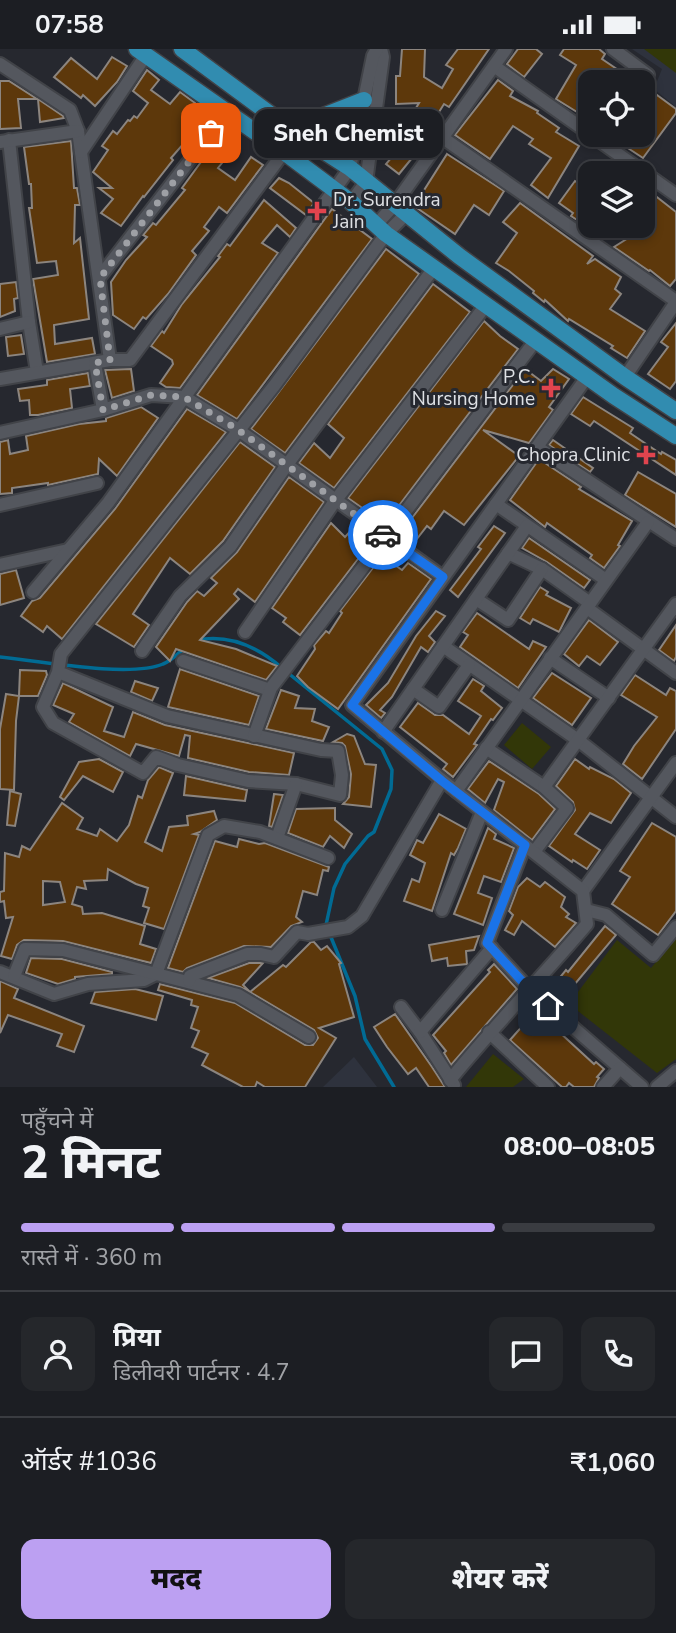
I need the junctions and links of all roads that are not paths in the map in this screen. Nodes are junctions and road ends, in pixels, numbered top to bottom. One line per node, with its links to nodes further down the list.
1 (182, 49): 12 (main road)
2 (379, 49): 9 (street); 20 (street)
3 (506, 49): 7 (street)
4 (614, 49): 8 (street)
5 (141, 52): 10 (main road); 17 (street)
6 (0, 64): 13 (street)
7 (494, 66): 11 (street); 14 (street)
8 (641, 70)
9 (364, 100): 12 (main road); 19 (street)
10 (227, 112): 18 (main road); 27 (street)
11 (578, 126)
12 (290, 129): 19 (main road)
13 (78, 131): 15 (street); 17 (street)
14 (443, 138): 24 (street); 28 (street)
15 (4, 141): 30 (street)
16 (608, 147): 22 (street)
17 (81, 152): 27 (street)
18 (284, 152): 21 (main road); 33 (street)
19 (350, 168): 20 (main road); 21 (street)
20 (366, 182): 23 (street); 24 (main road)
21 (333, 190): 23 (main road); 39 (street)
22 (676, 195)
23 (351, 202): 25 (main road)
24 (401, 209): 25 (street); 37 (main road)
25 (381, 229): 26 (main road); 42 (street)
26 (434, 268): 29 (main road); 46 (street)
27 (100, 278): 33 (street)
28 (676, 302): 37 (street)
29 (486, 305): 32 (main road); 48 (street)
30 (29, 322): 31 (street); 35 (street)
31 (0, 329)
32 (536, 340): 36 (main road); 53 (street)
33 (110, 360): 34 (street)
34 (95, 363): 35 (street); 40 (street)
35 (37, 372): 38 (street)
36 (587, 377): 44 (main road); 45 (street)
37 (625, 377): 41 (main road)
38 (0, 379)
39 (184, 397): 40 (street); 42 (street); 55 (street)
40 (103, 410): 43 (street)
41 (676, 411)
42 (237, 429): 46 (street); 72 (street)
43 (0, 433)
44 (676, 436)
45 (537, 447): 49 (street); 51 (street)
46 (286, 466): 48 (street); 68 (street)
47 (97, 483): 50 (street)
48 (335, 501): 53 (street); 65 (street)
49 (496, 504): 52 (street); 59 (street)
50 (0, 505)
51 (648, 522): 54 (street); 60 (street)
52 (527, 526): 56 (street); 60 (street)
53 (386, 537): 59 (street); 75 (street)
54 (676, 539)
55 (68, 550): 57 (street); 61 (street)
56 (508, 553): 58 (street); 62 (street)
57 (0, 565)
58 (542, 569): 62 (street); 64 (street)
59 (443, 577): 78 (street)
60 (606, 580): 64 (street)
61 (33, 592)
62 (476, 599): 66 (street)
63 (676, 604): 67 (street)
64 (589, 605): 67 (street); 69 (street)
65 (245, 632)
66 (443, 646): 71 (street); 74 (street)
67 (644, 649): 73 (street); 76 (street)
68 (142, 651)
69 (550, 658): 76 (street); 77 (street)
70 (183, 661): 75 (street)
71 (469, 665): 74 (street); 77 (street)
72 (59, 667): 79 (street); 84 (street)
73 (676, 673)
74 (413, 689): 78 (street)
75 (271, 690): 79 (street)
76 (609, 698): 80 (street)
77 (520, 701): 80 (street); 81 (street)
78 (383, 732): 83 (street)
79 (254, 736): 84 (street)
80 (578, 740): 85 (street); 87 (street)
81 (486, 748): 85 (street); 86 (street)
82 (676, 763): 87 (street)
83 (442, 781): 86 (street); 101 (street)
84 (296, 784): 90 (street)
85 (544, 787): 91 (street)
86 (456, 791): 88 (street)
87 (650, 799): 89 (street); 93 (street)
88 (482, 812): 91 (street); 94 (street)
89 (676, 817)
90 (277, 838): 92 (street); 99 (street)
91 (530, 849): 93 (street); 97 (street)
92 (328, 858)
93 (583, 891): 95 (street)
94 (442, 910)
95 (586, 910): 96 (street); 102 (street)
96 (676, 927)
97 (492, 948): 102 (street); 104 (street)
98 (0, 972): 100 (street)
99 (156, 974): 100 (street); 100 (street); 101 (street)
100 (14, 976)
101 (189, 981): 106 (street)
102 (530, 990): 105 (street); 107 (street)
103 (401, 1007): 104 (street)
104 (420, 1032): 109 (street)
105 (489, 1032): 109 (street); 110 (street)
106 (309, 1037)
107 (620, 1068): 111 (street); 112 (street)
108 (676, 1072): 113 (street)
109 (453, 1084)
110 (548, 1087)
111 (603, 1087)
112 (642, 1087)
113 (657, 1087)

